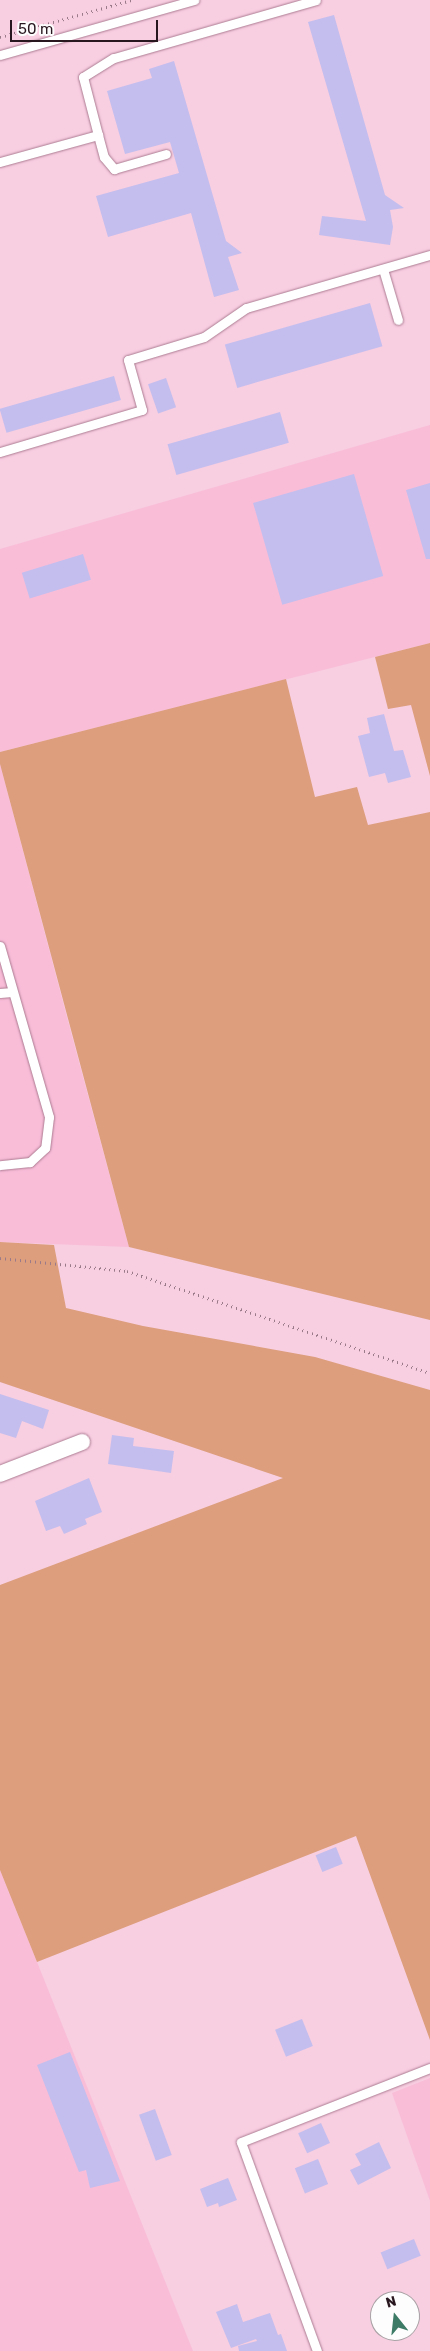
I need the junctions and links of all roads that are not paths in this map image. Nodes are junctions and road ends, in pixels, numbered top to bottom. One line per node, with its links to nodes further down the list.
1 (194, 0): 3 (lane)
2 (316, 0): 4 (lane)
3 (0, 55)
4 (98, 135): 5 (lane); 6 (lane)
5 (166, 154)
6 (0, 162)
7 (430, 255): 8 (lane)
8 (382, 269): 9 (lane); 10 (lane)
9 (398, 320)
10 (0, 452)
11 (0, 946): 12 (lane)
12 (12, 992): 13 (lane); 14 (lane)
13 (0, 993)
14 (0, 1165)
15 (82, 1442): 16 (street)
16 (0, 1474)
17 (430, 2068): 18 (lane)
18 (317, 2351)

